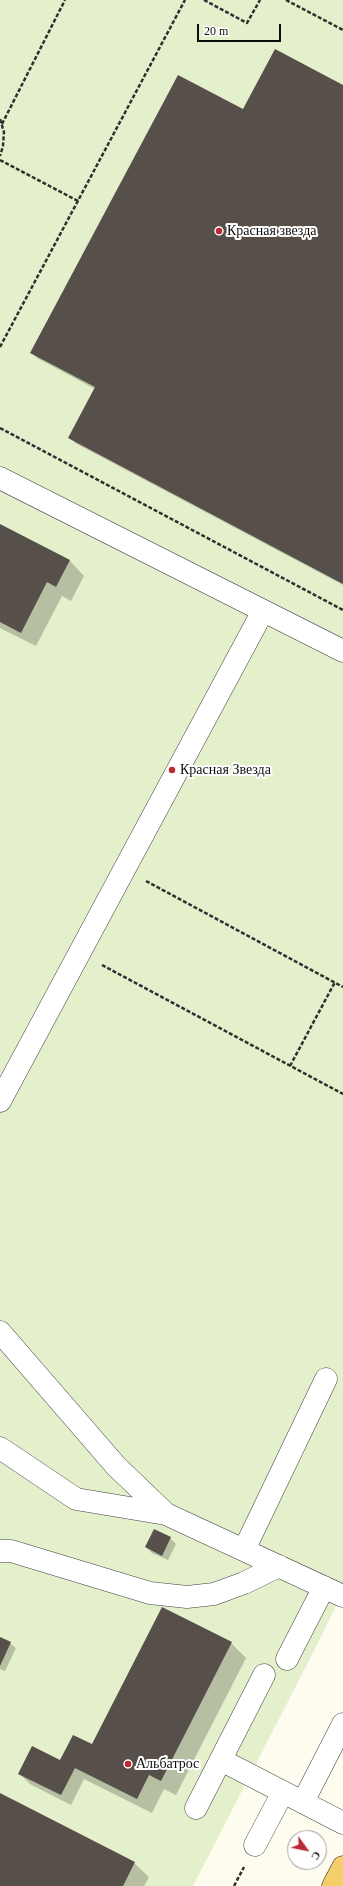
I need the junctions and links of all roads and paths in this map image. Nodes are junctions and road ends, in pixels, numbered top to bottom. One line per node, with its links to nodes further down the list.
1 (65, 0): 8 (path)
2 (185, 0): 11 (path)
3 (204, 0): 4 (path)
4 (260, 0)
5 (286, 0): 6 (path)
6 (343, 30)
7 (0, 119): 8 (path)
8 (2, 124): 9 (path)
9 (0, 156)
10 (0, 160): 11 (path)
11 (78, 201): 12 (path)
12 (0, 347)
13 (0, 428): 15 (path)
14 (0, 478): 16 (lane)
15 (343, 610)
16 (263, 611): 17 (lane); 18 (lane)
17 (343, 651)
18 (124, 869): 19 (lane); 20 (path)
19 (80, 953): 22 (path); 24 (lane)
20 (334, 982): 21 (path); 22 (path)
21 (343, 987)
22 (290, 1066): 23 (path)
23 (343, 1094)
24 (0, 1101)
25 (0, 1332): 28 (lane)
26 (326, 1379): 29 (lane)
27 (0, 1448): 28 (lane)
28 (166, 1514): 29 (lane)
29 (244, 1550): 31 (lane)
30 (0, 1551): 31 (lane)
31 (279, 1566): 32 (lane)
32 (333, 1591): 33 (lane)
33 (287, 1659)
34 (264, 1675): 36 (lane)
35 (343, 1724): 38 (lane)
36 (221, 1760): 37 (lane); 39 (lane)
37 (283, 1792): 38 (lane); 41 (lane)
38 (303, 1802): 40 (lane)
39 (196, 1808)
40 (343, 1823)
41 (255, 1845)
42 (343, 1867): 43 (main road)
43 (334, 1886)

